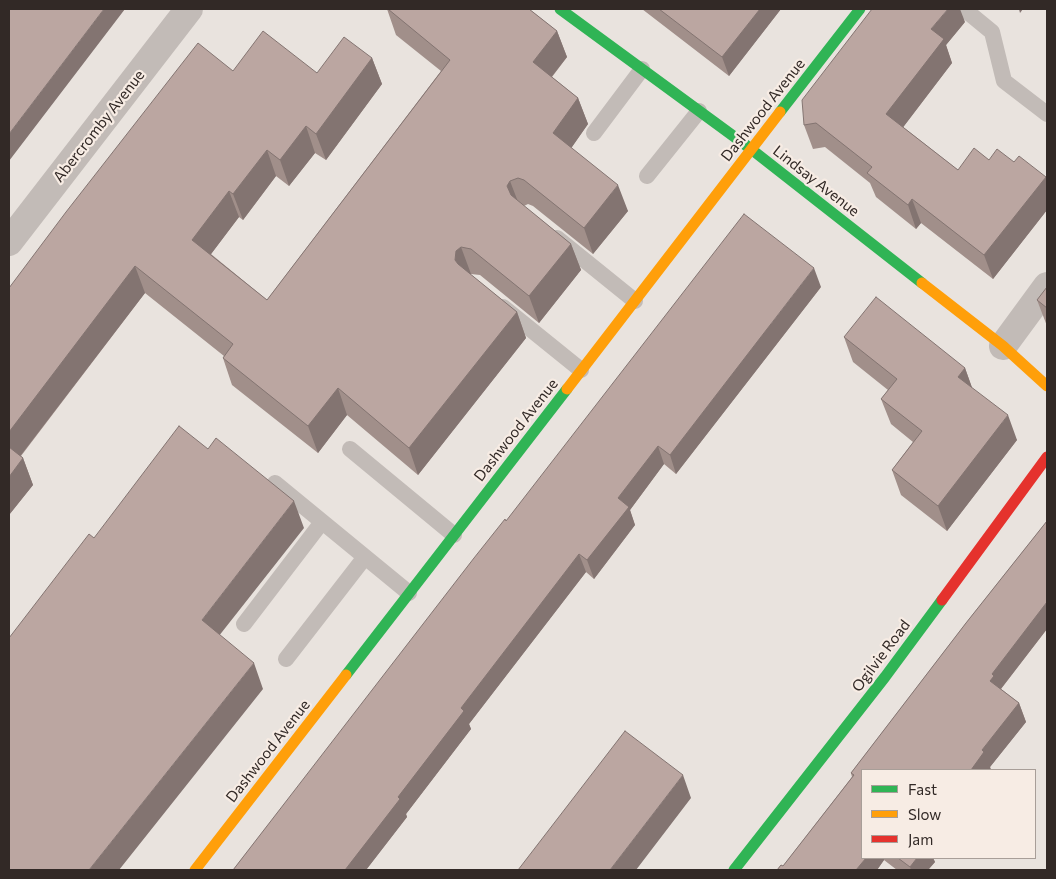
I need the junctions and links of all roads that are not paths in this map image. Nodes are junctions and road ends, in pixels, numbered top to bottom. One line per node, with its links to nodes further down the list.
1 (189, 9): 12 (street, Abercromby Avenue)
2 (560, 9): 5 (street, Lindsay Avenue)
3 (860, 9): 9 (street, Dashwood Avenue)
4 (964, 9): 7 (lane)
5 (642, 69): 6 (street, Lindsay Avenue); 8 (lane)
6 (699, 111): 9 (street, Lindsay Avenue); 10 (lane)
7 (1047, 114)
8 (594, 133)
9 (751, 149): 15 (street, Dashwood Avenue); 16 (street, Lindsay Avenue)
10 (647, 176)
11 (542, 226): 15 (lane)
12 (9, 242)
13 (1047, 286): 16 (street)
14 (489, 296): 17 (lane)
15 (635, 301): 17 (street, Dashwood Avenue)
16 (1003, 346): 18 (street, Lindsay Avenue)
17 (582, 370): 23 (street, Dashwood Avenue)
18 (1047, 386)
19 (350, 449): 23 (lane)
20 (1047, 457): 29 (street, Ogilvie Road)
21 (275, 484): 22 (lane)
22 (322, 522): 24 (lane); 26 (lane)
23 (454, 535): 25 (street, Dashwood Avenue)
24 (365, 557): 25 (lane); 27 (lane)
25 (409, 593): 28 (street, Dashwood Avenue)
26 (244, 624)
27 (286, 659)
28 (195, 870)
29 (734, 870)

